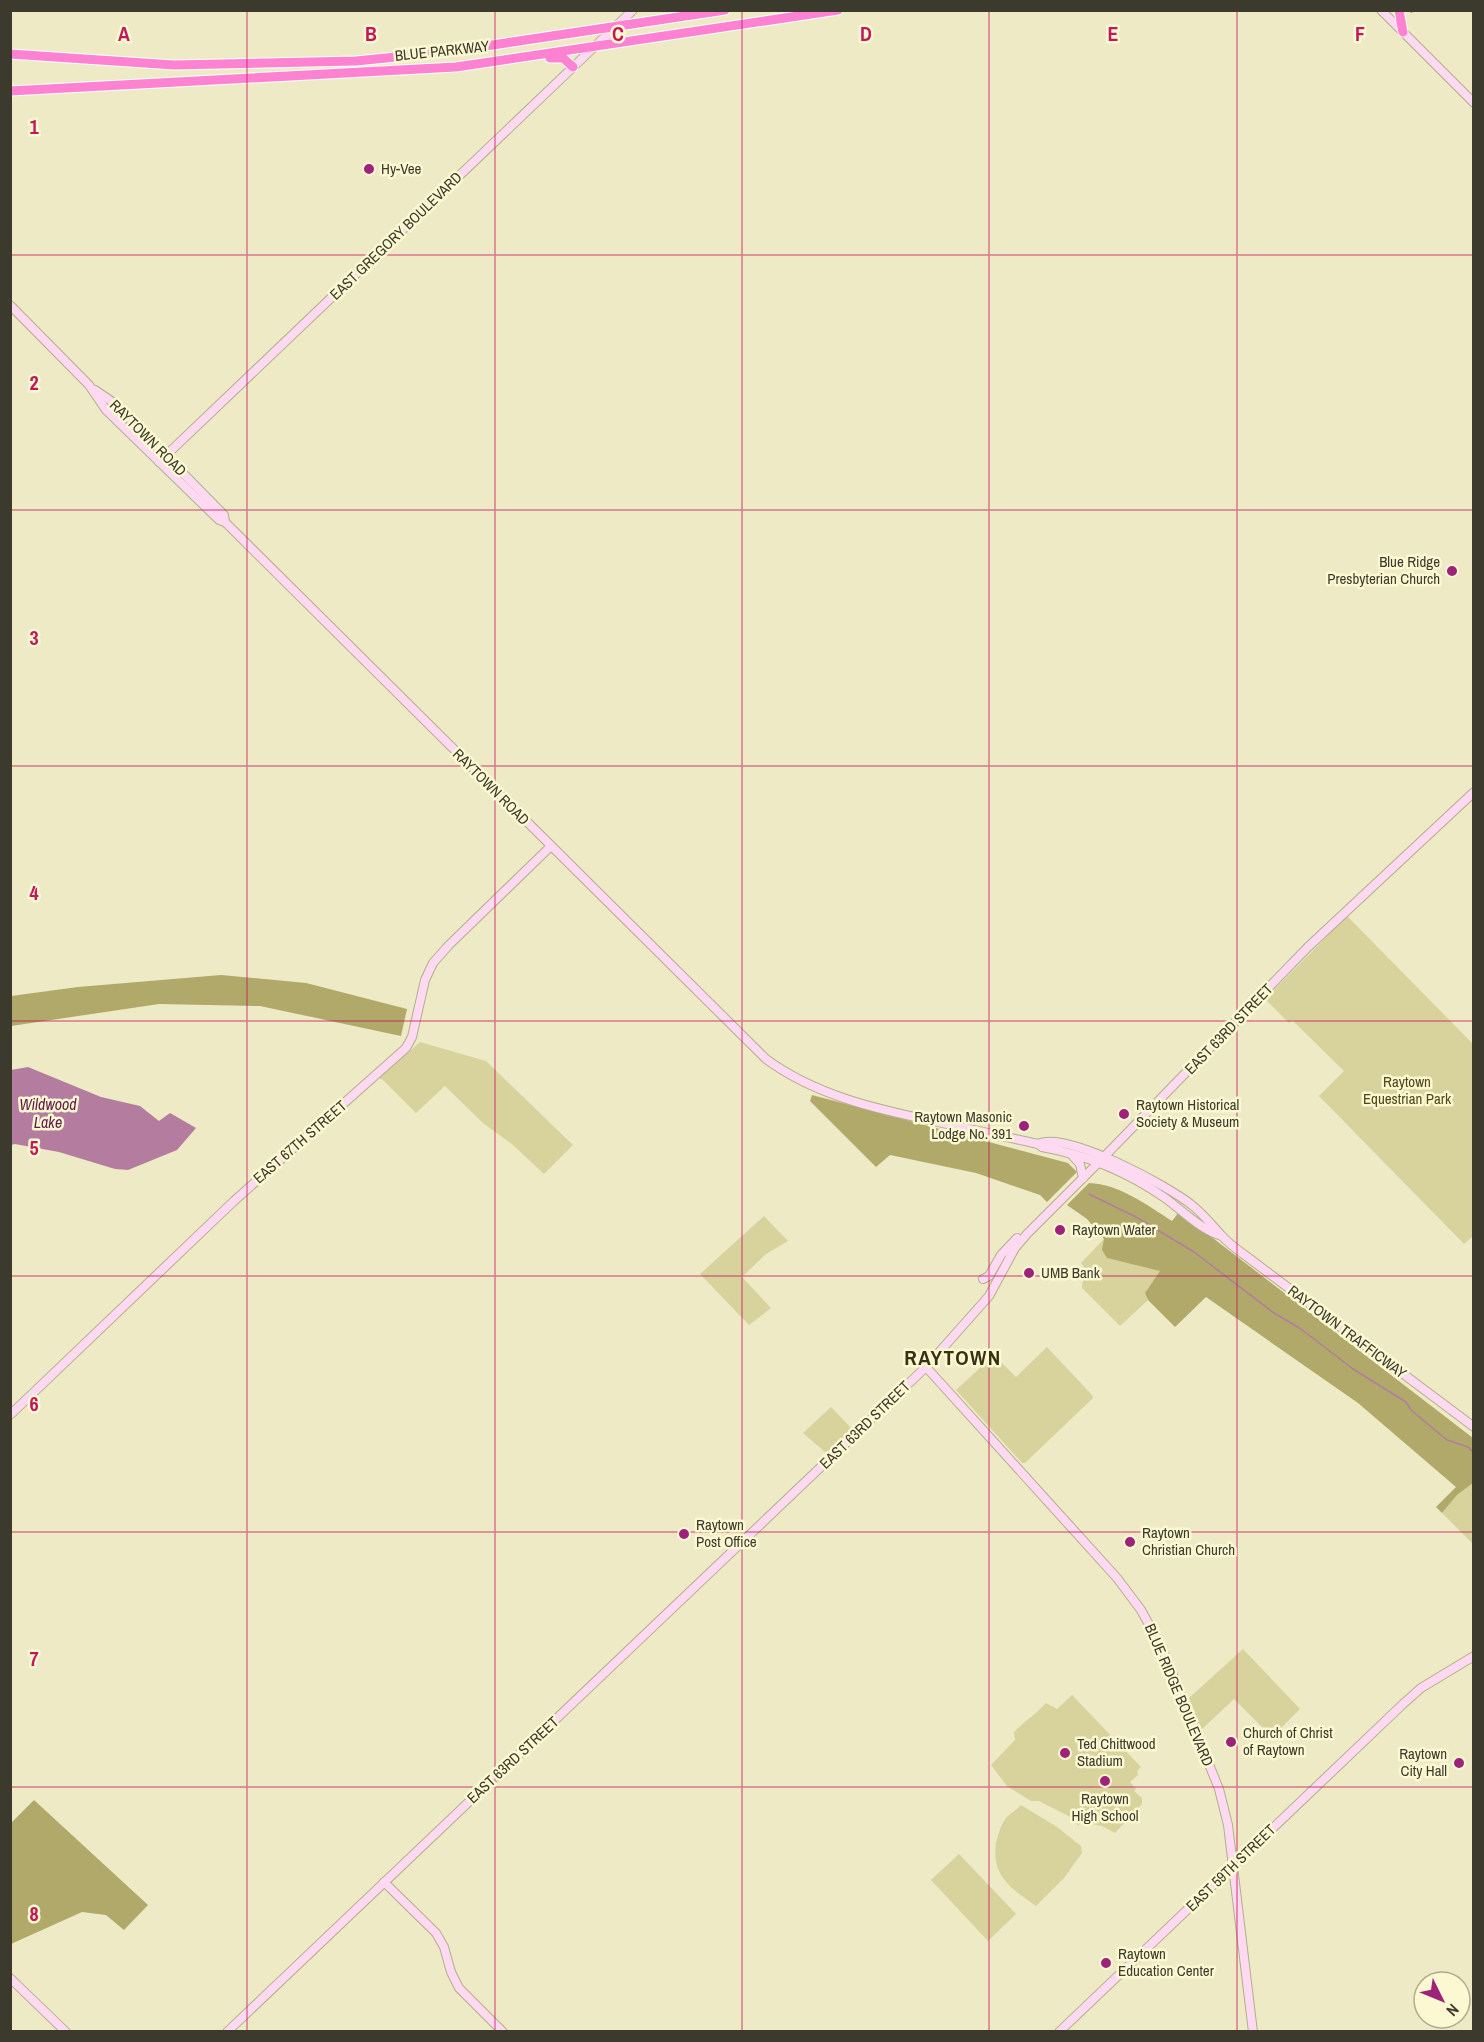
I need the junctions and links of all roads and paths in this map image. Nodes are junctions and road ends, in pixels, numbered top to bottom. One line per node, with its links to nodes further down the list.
1 (633, 10): 6 (street, EAST GREGORY BOULEVARD)
2 (725, 10): 6 (highway, BLUE PARKWAY)
3 (1381, 10): 7 (street)
4 (1399, 10): 7 (highway)
5 (833, 11): 8 (highway, BLUE PARKWAY)
6 (615, 27): 8 (street, EAST GREGORY BOULEVARD); 9 (highway, BLUE PARKWAY)
7 (1403, 32): 13 (street)
8 (595, 46): 10 (highway, BLUE PARKWAY); 11 (street, EAST GREGORY BOULEVARD)
9 (10, 54)
10 (515, 58): 11 (highway); 12 (highway, BLUE PARKWAY)
11 (573, 67): 16 (street, EAST GREGORY BOULEVARD)
12 (10, 91)
13 (1473, 103)
14 (10, 305): 15 (street, RAYTOWN ROAD)
15 (89, 385): 16 (street, RAYTOWN ROAD); 17 (street, RAYTOWN ROAD)
16 (165, 455): 17 (street, EAST GREGORY BOULEVARD); 18 (street, RAYTOWN ROAD)
17 (159, 462): 18 (street, RAYTOWN ROAD)
18 (225, 522): 20 (street, RAYTOWN ROAD)
19 (1473, 792): 24 (street, EAST 63RD STREET)
20 (550, 846): 21 (street, RAYTOWN ROAD); 29 (street, EAST 67TH STREET)
21 (756, 1051): 22 (street, RAYTOWN TRAFFICWAY)
22 (1038, 1144): 23 (street, RAYTOWN TRAFFICWAY); 24 (street, RAYTOWN TRAFFICWAY)
23 (1070, 1153): 24 (street, RAYTOWN TRAFFICWAY); 25 (street)
24 (1102, 1159): 25 (street, EAST 63RD STREET); 30 (street, RAYTOWN TRAFFICWAY)
25 (1083, 1178): 26 (street, EAST 63RD STREET)
26 (1027, 1234): 27 (street); 28 (street, EAST 63RD STREET)
27 (983, 1279)
28 (926, 1367): 32 (street, BLUE RIDGE BOULEVARD); 33 (street, EAST 63RD STREET)
29 (10, 1415)
30 (1473, 1427)
31 (1473, 1656): 32 (street, EAST 59TH STREET)
32 (1234, 1865): 38 (street, EAST 59TH STREET); 39 (street, BLUE RIDGE BOULEVARD)
33 (384, 1882): 36 (street, EAST 63RD STREET); 37 (street)
34 (13, 1982): 35 (street)
35 (66, 2031)
36 (227, 2031)
37 (503, 2031)
38 (1059, 2031)
39 (1253, 2031)

